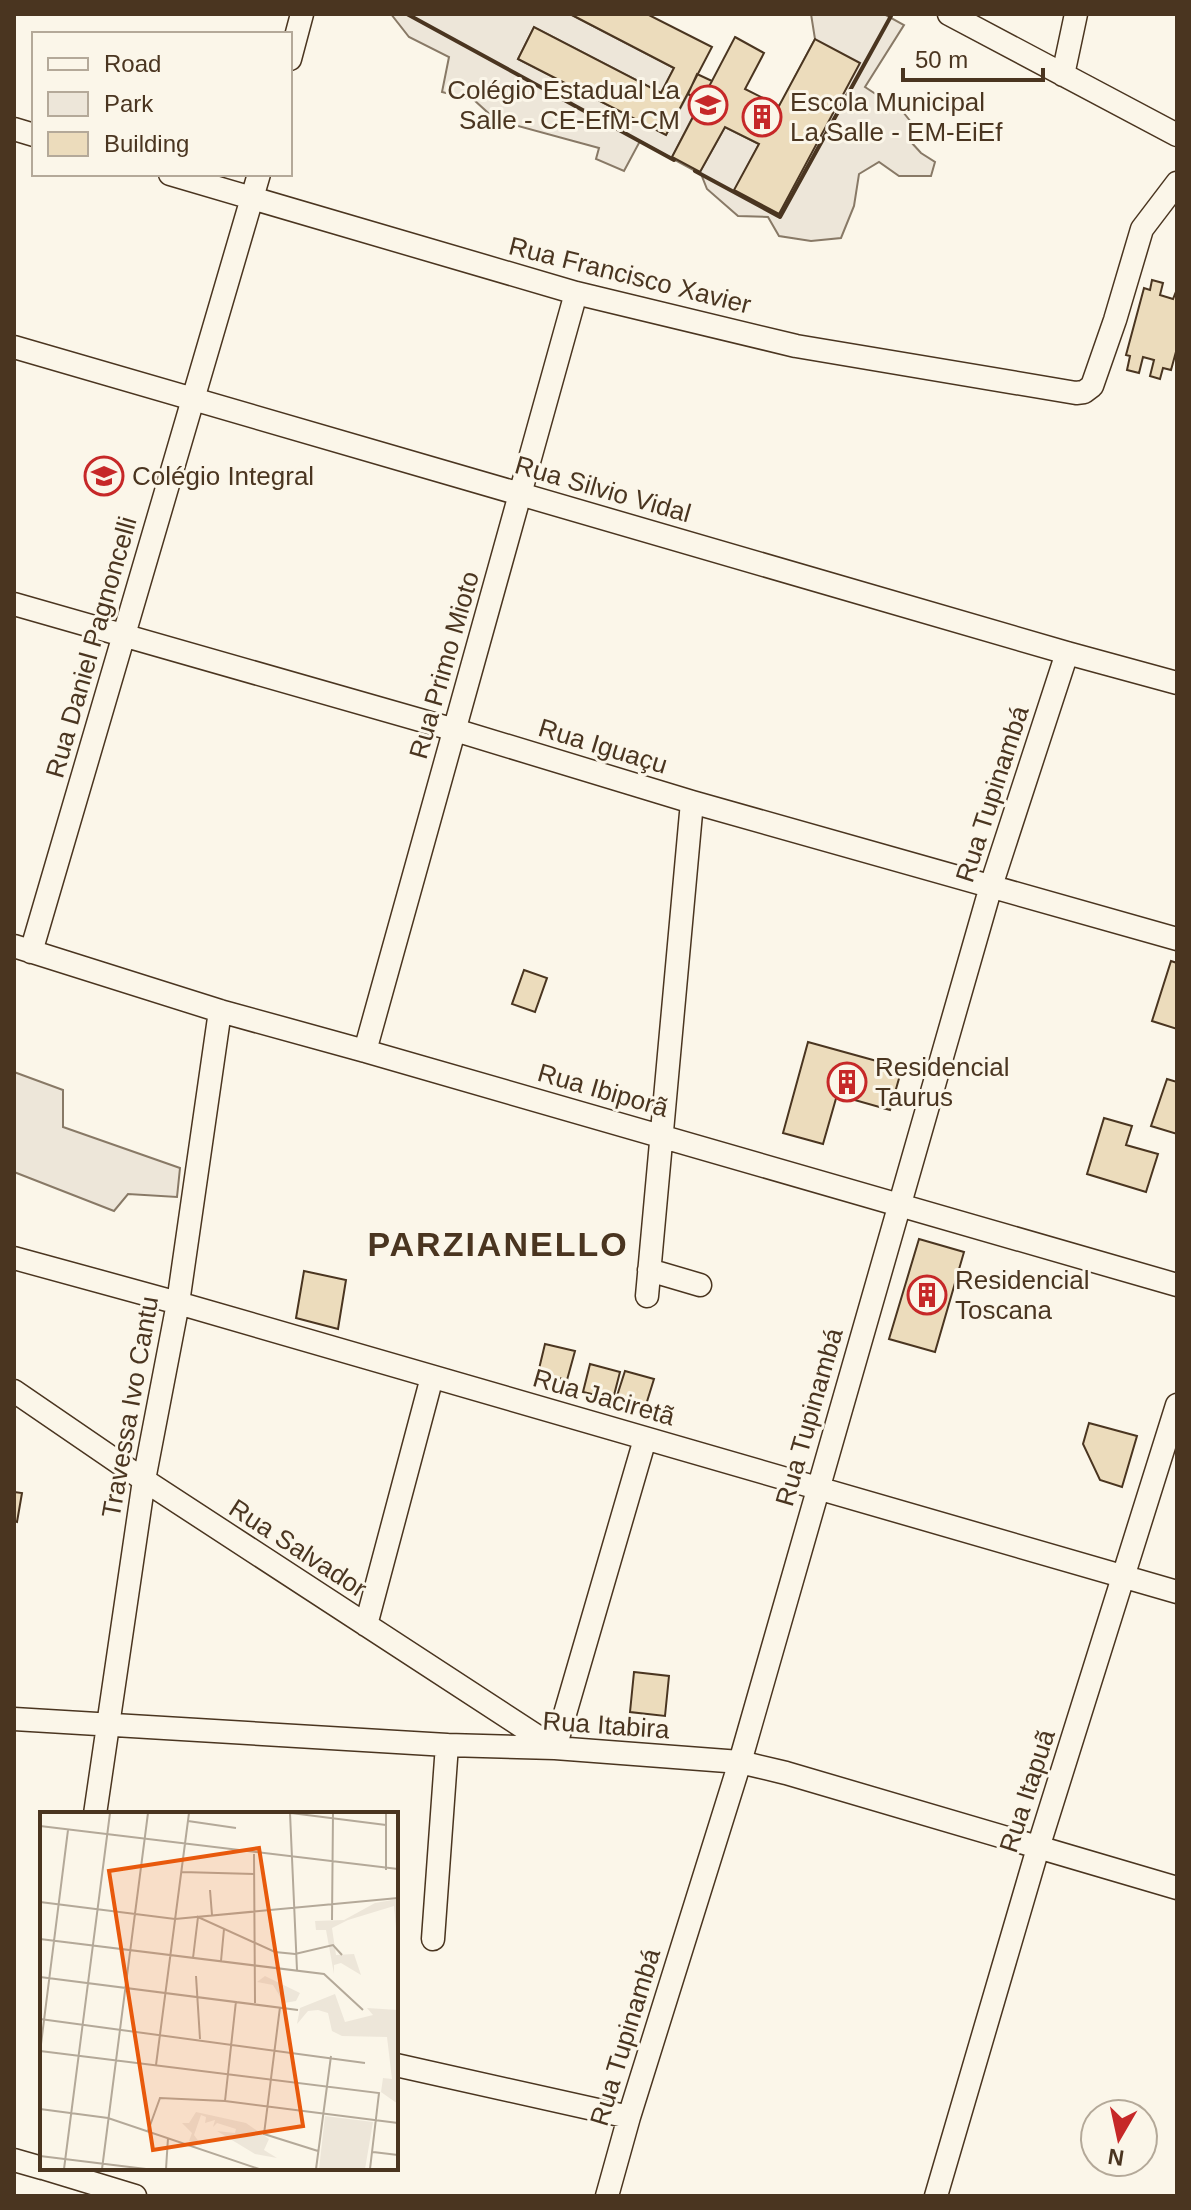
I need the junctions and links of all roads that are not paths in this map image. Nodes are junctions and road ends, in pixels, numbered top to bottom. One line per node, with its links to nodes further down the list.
1 (302, 14): 4 (street)
2 (949, 14): 5 (street)
3 (1076, 14): 5 (street)
4 (292, 52)
5 (1063, 75): 6 (street)
6 (1177, 135)
7 (177, 176): 10 (street, Rua Francisco Xavier)
8 (258, 176): 10 (street, Rua Daniel Pagnoncelli)
9 (1177, 183): 11 (street, Rua Francisco Xavier)
10 (253, 198): 11 (street, Rua Francisco Xavier); 13 (street, Rua Daniel Pagnoncelli)
11 (576, 293): 14 (street, Rua Primo Mioto)
12 (14, 347): 13 (street, Rua Silvio Vidal)
13 (193, 399): 14 (street, Rua Silvio Vidal); 16 (street, Rua Daniel Pagnoncelli)
14 (521, 494): 17 (street, Rua Silvio Vidal); 19 (street, Rua Primo Mioto)
15 (14, 604): 16 (street, Rua Iguaçu)
16 (124, 636): 19 (street, Rua Iguaçu); 23 (street, Rua Daniel Pagnoncelli)
17 (1067, 653): 18 (street, Rua Silvio Vidal); 21 (street, Rua Tupinambá)
18 (1177, 683)
19 (455, 730): 20 (street, Rua Iguaçu); 25 (street, Rua Primo Mioto)
20 (692, 802): 21 (street, Rua Iguaçu); 26 (street)
21 (991, 886): 22 (street, Rua Iguaçu); 27 (street, Rua Tupinambá)
22 (1177, 939)
23 (22, 949): 24 (street, Rua Ibiporã)
24 (220, 1011): 25 (street, Rua Ibiporã); 33 (street, Travessa Ivo Cantu)
25 (365, 1051): 26 (street, Rua Ibiporã)
26 (662, 1136): 27 (street, Rua Ibiporã); 29 (street)
27 (898, 1205): 31 (street, Rua Ibiporã); 39 (street, Rua Tupinambá)
28 (14, 1258): 33 (street, Rua Jaciretã)
29 (649, 1270): 30 (street); 32 (street)
30 (700, 1285)
31 (1177, 1285)
32 (647, 1296)
33 (178, 1303): 34 (street, Rua Jaciretã); 38 (street, Travessa Ivo Cantu)
34 (432, 1377): 37 (street, Rua Jaciretã); 42 (street)
35 (14, 1391): 38 (street, Rua Salvador)
36 (1177, 1405): 40 (street, Rua Itapuã)
37 (645, 1439): 39 (street, Rua Jaciretã); 46 (street)
38 (144, 1480): 42 (street, Rua Salvador); 44 (street, Travessa Ivo Cantu)
39 (817, 1489): 40 (street, Rua Jaciretã); 47 (street, Rua Tupinambá)
40 (1125, 1577): 41 (street, Rua Jaciretã); 49 (street, Rua Itapuã)
41 (1177, 1592)
42 (366, 1625): 46 (street, Rua Salvador)
43 (14, 1719): 44 (street, Rua Itabira)
44 (107, 1725): 45 (street, Rua Itabira); 48 (street, Travessa Ivo Cantu)
45 (447, 1745): 46 (street, Rua Itabira); 51 (street)
46 (555, 1748): 47 (street, Rua Itabira)
47 (740, 1762): 49 (street, Rua Itabira); 53 (street, Rua Tupinambá)
48 (95, 1812)
49 (1038, 1848): 50 (street, Rua Itabira); 59 (street, Rua Itapuã)
50 (1177, 1888)
51 (433, 1939)
52 (398, 2065): 53 (street)
53 (629, 2117): 58 (street, Rua Tupinambá)
54 (14, 2160): 55 (street)
55 (40, 2167)
56 (50, 2170): 57 (street)
57 (135, 2196)
58 (607, 2196)
59 (936, 2196)

